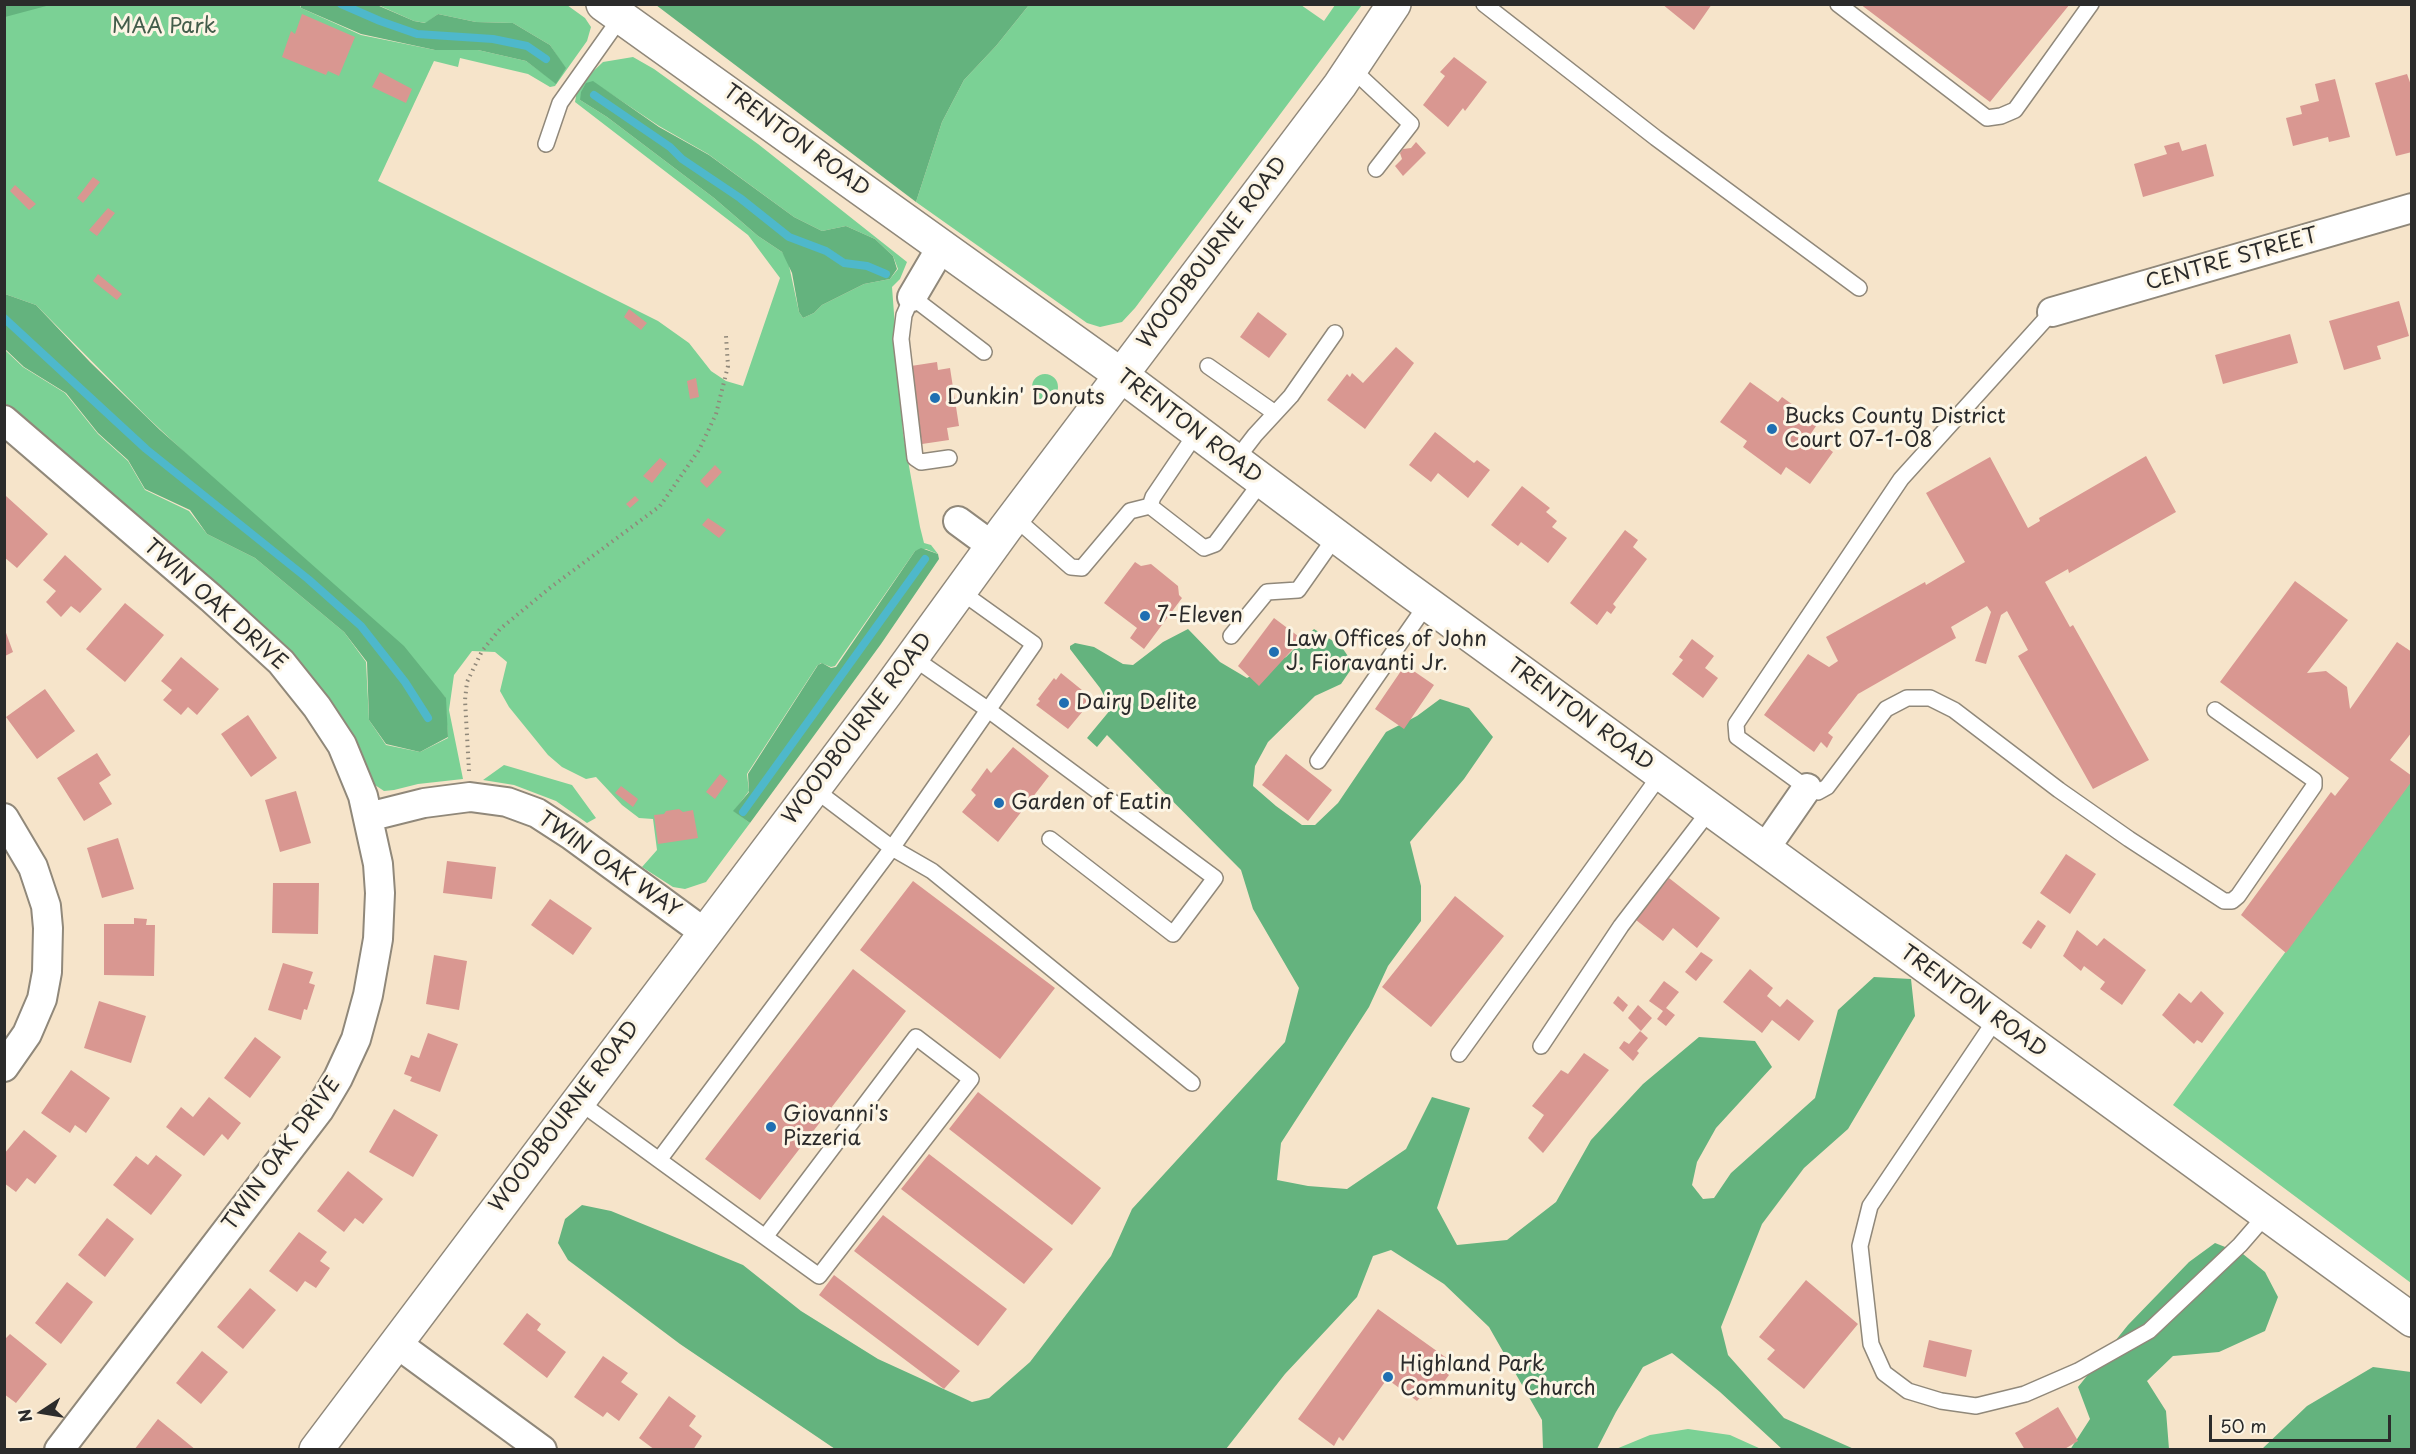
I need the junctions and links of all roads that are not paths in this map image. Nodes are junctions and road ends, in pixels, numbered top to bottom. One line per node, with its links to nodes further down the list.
1 (1394, 4): 6 (main road, WOODBOURNE ROAD)
2 (1484, 4): 11 (lane)
3 (1838, 4): 4 (lane)
4 (2091, 4)
5 (612, 11): 7 (lane); 10 (main road, TRENTON ROAD)
6 (1351, 68): 8 (lane); 17 (main road, WOODBOURNE ROAD)
7 (546, 144)
8 (1376, 168)
9 (2412, 208): 13 (street, CENTRE STREET)
10 (942, 246): 12 (street); 17 (main road, TRENTON ROAD)
11 (1859, 288)
12 (912, 297): 15 (lane); 21 (lane)
13 (2052, 312): 37 (lane)
14 (1335, 333): 18 (lane)
15 (984, 352)
16 (1208, 366): 18 (lane)
17 (1120, 375): 20 (main road, TRENTON ROAD); 25 (main road, WOODBOURNE ROAD)
18 (1275, 413): 22 (lane)
19 (4, 420): 40 (street, TWIN OAK DRIVE)
20 (1197, 432): 22 (main road, TRENTON ROAD); 24 (lane)
21 (949, 458)
22 (1235, 461): 23 (main road, TRENTON ROAD)
23 (1262, 481): 24 (lane); 27 (main road, TRENTON ROAD)
24 (1150, 506): 25 (lane)
25 (1014, 517): 28 (main road, WOODBOURNE ROAD)
26 (958, 520): 28 (street)
27 (1336, 536): 30 (main road, TRENTON ROAD); 31 (lane)
28 (992, 546): 29 (main road, WOODBOURNE ROAD)
29 (960, 591): 32 (main road, WOODBOURNE ROAD); 33 (lane)
30 (1427, 604): 35 (lane); 36 (main road, TRENTON ROAD)
31 (1230, 636)
32 (912, 657): 33 (lane); 38 (main road, WOODBOURNE ROAD)
33 (987, 709): 42 (lane); 43 (lane)
34 (2215, 710): 37 (lane)
35 (1318, 761)
36 (1661, 774): 39 (main road, TRENTON ROAD); 48 (lane)
37 (1807, 788): 44 (street)
38 (814, 789): 43 (lane); 45 (main road, WOODBOURNE ROAD)
39 (1710, 810): 44 (main road, TRENTON ROAD); 47 (lane)
40 (368, 817): 45 (street, TWIN OAK WAY); 57 (street, TWIN OAK DRIVE)
41 (4, 818): 49 (street)
42 (1050, 839)
43 (892, 848): 50 (lane); 52 (lane)
44 (1764, 850): 46 (main road, TRENTON ROAD)
45 (705, 933): 51 (main road, WOODBOURNE ROAD)
46 (1996, 1019): 53 (main road, TRENTON ROAD); 53 (lane)
47 (1542, 1046)
48 (1459, 1054)
49 (4, 1067)
50 (1192, 1083)
51 (578, 1101): 52 (lane); 56 (main road, WOODBOURNE ROAD)
52 (659, 1160): 54 (lane)
53 (2266, 1215): 55 (main road, TRENTON ROAD)
54 (765, 1237): 54 (lane)
55 (2412, 1320)
56 (396, 1343): 58 (main road, WOODBOURNE ROAD); 59 (street)
57 (59, 1449)
58 (316, 1449)
59 (542, 1449)

